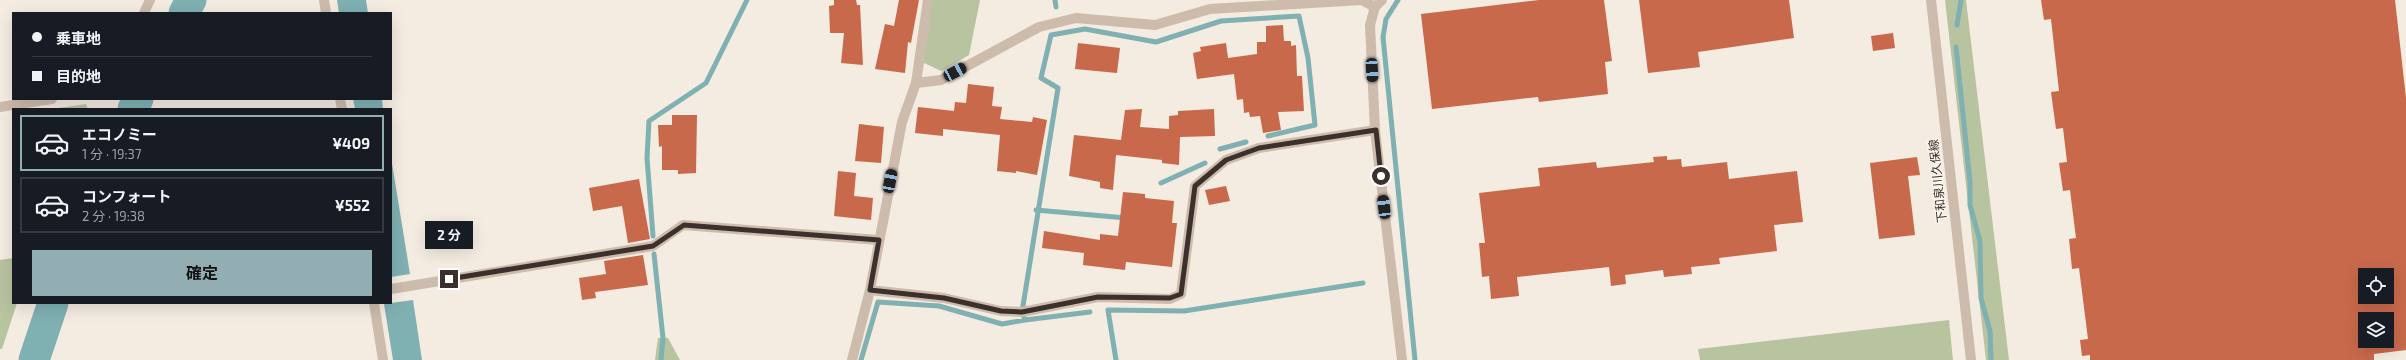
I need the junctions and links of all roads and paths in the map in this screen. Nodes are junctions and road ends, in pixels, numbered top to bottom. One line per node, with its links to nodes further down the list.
1 (150, 0): 7 (street)
2 (324, 0): 8 (street)
3 (928, 0): 9 (street)
4 (1931, 0): 20 (street, 下和泉川久保線)
5 (1377, 2): 6 (street); 12 (street)
6 (1210, 5): 9 (street)
7 (144, 12)
8 (326, 12)
9 (916, 83): 13 (street)
10 (46, 100): 11 (street)
11 (0, 107)
12 (1376, 130): 15 (street); 19 (street)
13 (879, 240): 14 (street); 15 (street)
14 (392, 288)
15 (870, 290): 18 (street)
16 (374, 304): 17 (street)
17 (383, 360)
18 (852, 360)
19 (1402, 360)
20 (1971, 360)

